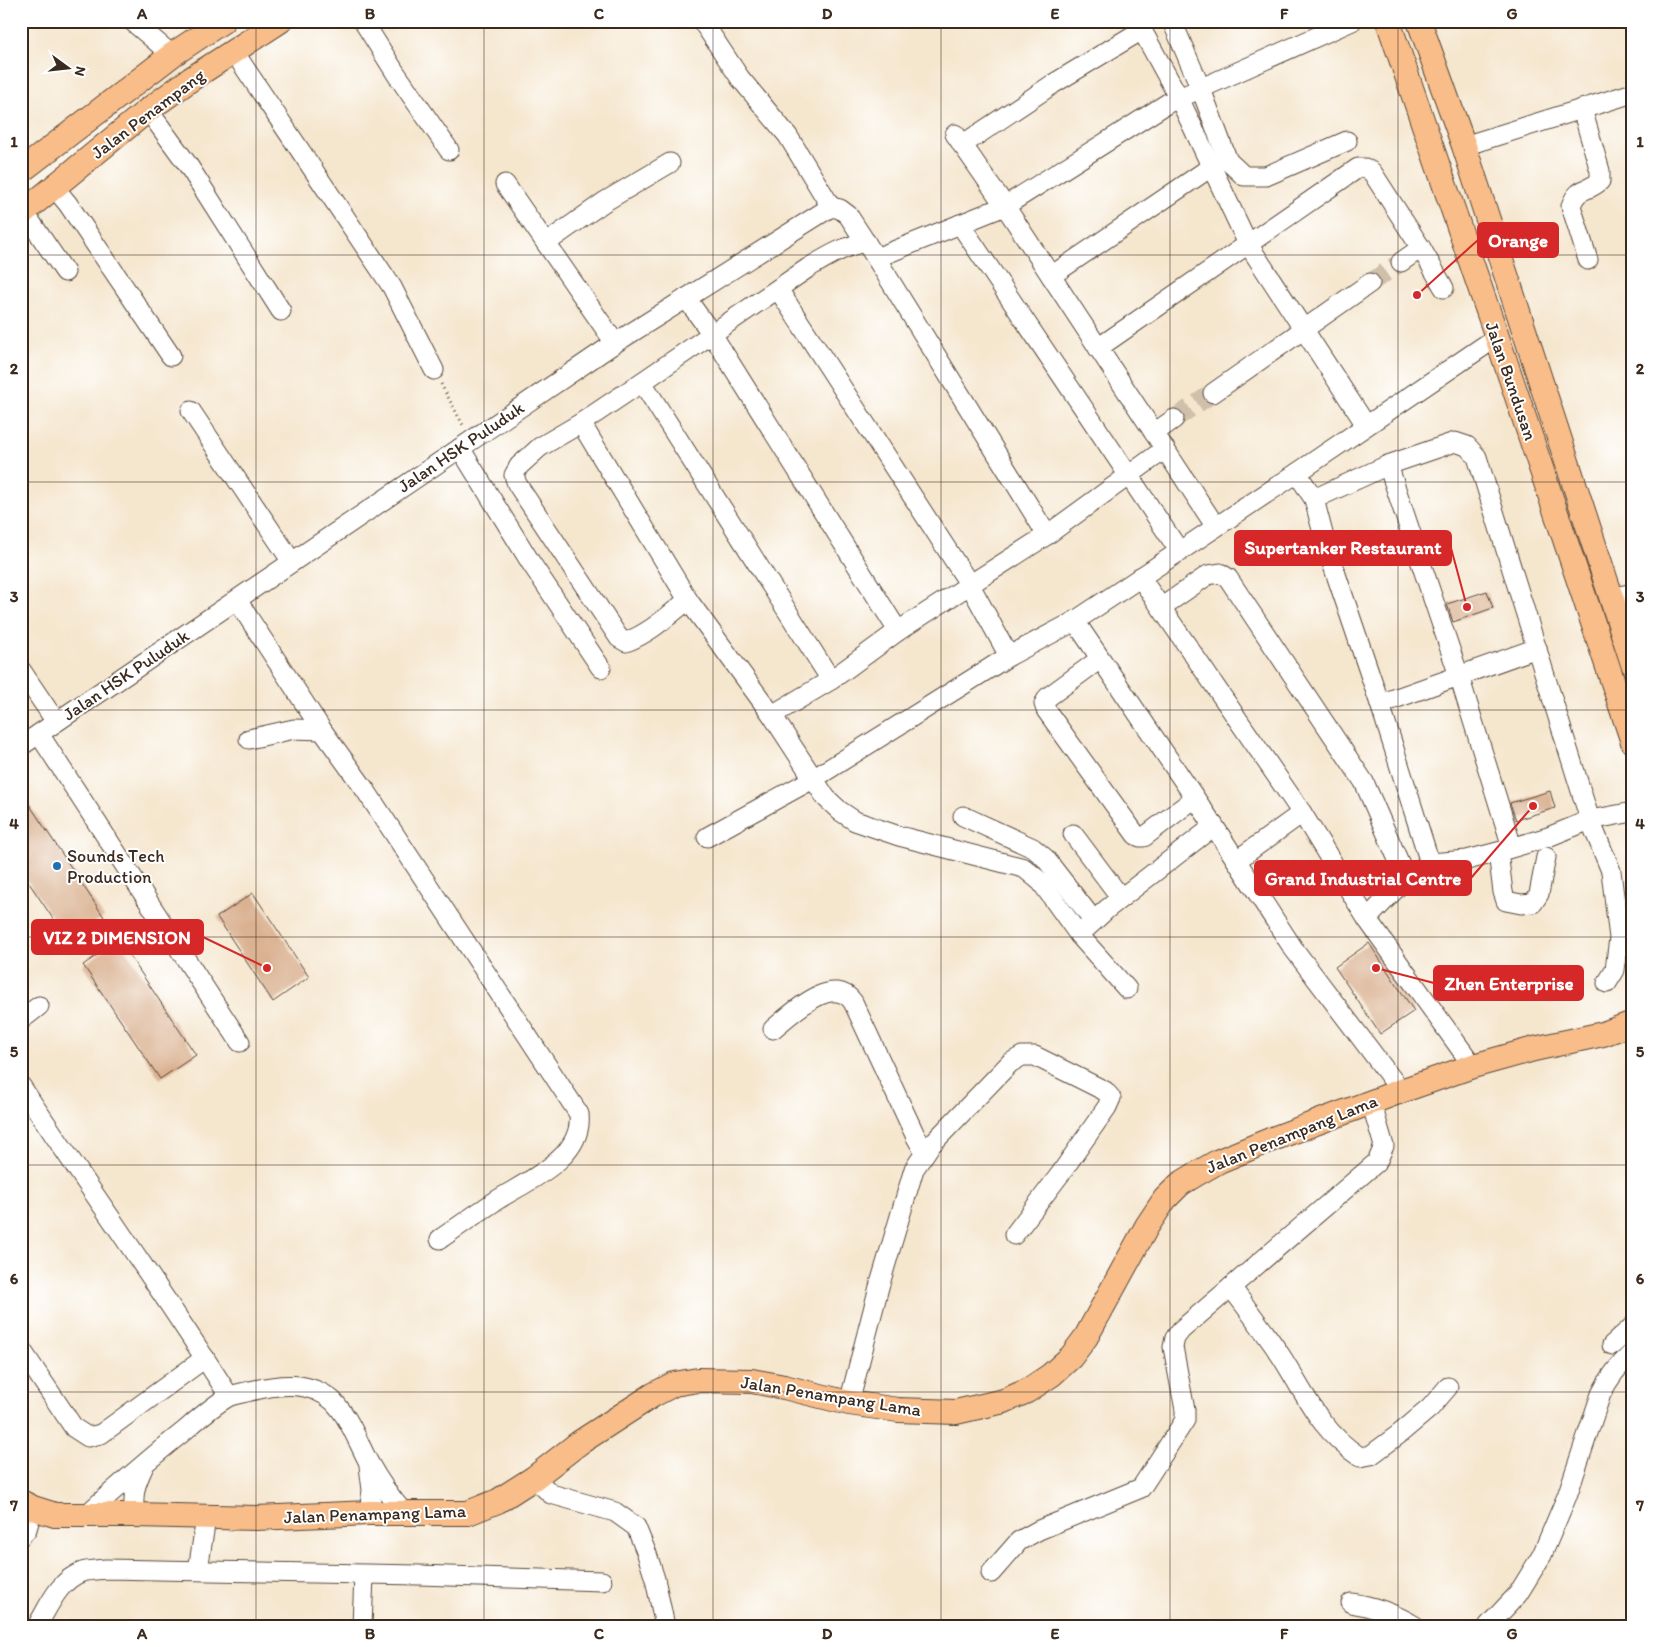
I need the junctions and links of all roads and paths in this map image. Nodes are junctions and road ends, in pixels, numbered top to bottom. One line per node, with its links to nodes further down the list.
1 (132, 21): 12 (street)
2 (223, 21): 12 (main road, Jalan Penampang)
3 (280, 21): 11 (main road, Jalan Penampang)
4 (363, 21): 20 (street)
5 (702, 21): 27 (street)
6 (1172, 21): 13 (street)
7 (1388, 21): 45 (main road, Jalan Bundusan)
8 (1419, 21): 19 (main road, Jalan Bundusan)
9 (1347, 22): 13 (street)
10 (1139, 26): 15 (street); 26 (street)
11 (234, 52): 17 (main road, Jalan Penampang); 49 (street)
12 (172, 55): 23 (main road, Jalan Penampang)
13 (1201, 89): 15 (street); 18 (street)
14 (1633, 93): 16 (street)
15 (1178, 98): 22 (street); 26 (street)
16 (1582, 109): 19 (street); 34 (street)
17 (148, 110): 25 (main road, Jalan Penampang); 42 (street)
18 (1347, 141)
19 (1464, 146): 71 (main road, Jalan Bundusan)
20 (449, 150)
21 (670, 164): 30 (street)
22 (1211, 167): 31 (street); 37 (street)
23 (21, 171)
24 (505, 184): 30 (street)
25 (54, 187): 28 (main road, Jalan Penampang); 48 (street)
26 (1004, 206): 29 (street); 37 (street)
27 (831, 207): 33 (street); 41 (street, Jalan HSK Puluduk)
28 (22, 213): 36 (street)
29 (960, 224): 33 (street); 61 (street)
30 (546, 243): 46 (street)
31 (1248, 244): 32 (street); 43 (street); 47 (street)
32 (1421, 248): 35 (street); 39 (street)
33 (871, 250): 40 (street); 64 (street)
34 (1588, 260)
35 (1401, 262)
36 (64, 272)
37 (1050, 276): 47 (street)
38 (1370, 283): 43 (street)
39 (1444, 288)
40 (778, 289): 44 (street); 70 (street)
41 (686, 298): 44 (street); 46 (street, Jalan HSK Puluduk)
42 (281, 311)
43 (1302, 329): 51 (street); 55 (street)
44 (712, 334): 50 (street); 76 (street)
45 (1497, 337): 55 (street); 91 (main road, Jalan Bundusan)
46 (615, 343): 57 (street, Jalan HSK Puluduk)
47 (1098, 348): 56 (street)
48 (170, 356)
49 (434, 370): 57 (path)
50 (642, 382): 54 (street); 84 (street)
51 (1213, 393)
52 (191, 411): 67 (street)
53 (1174, 420): 56 (street)
54 (581, 423): 66 (street); 73 (street)
55 (1366, 425): 60 (street)
56 (1154, 433): 58 (street)
57 (466, 444): 67 (street, Jalan HSK Puluduk); 68 (street)
58 (1165, 449): 61 (street); 63 (street)
59 (1388, 465): 62 (street); 77 (street); 83 (street)
60 (1298, 473): 62 (street); 63 (street)
61 (1129, 474): 64 (street); 65 (street)
62 (1314, 498): 85 (street)
63 (1216, 528): 65 (street)
64 (1047, 535): 70 (street)
65 (1180, 552): 69 (street)
66 (566, 557): 68 (street); 73 (street)
67 (292, 562): 72 (street, Jalan HSK Puluduk)
68 (540, 577): 81 (street)
69 (1140, 577): 74 (street); 75 (street)
70 (970, 585): 76 (street); 78 (street)
71 (1622, 595): 80 (main road, Jalan Bundusan)
72 (237, 600): 87 (street, Jalan HSK Puluduk); 88 (street)
73 (688, 600): 86 (street)
74 (1162, 607): 96 (street); 106 (street)
75 (1075, 621): 78 (street); 79 (street)
76 (898, 631): 84 (street)
77 (1537, 648): 83 (street); 98 (street)
78 (1009, 656): 93 (street)
79 (1100, 659): 94 (street); 94 (street)
80 (1633, 664)
81 (601, 668)
82 (21, 670): 87 (street)
83 (1459, 676): 85 (street); 102 (street)
84 (831, 680): 86 (street)
85 (1380, 704): 105 (street)
86 (772, 714): 93 (street)
87 (56, 722): 89 (street, Jalan HSK Puluduk)
88 (322, 730): 90 (street); 126 (street)
89 (39, 734): 92 (street, Jalan HSK Puluduk); 119 (street)
90 (249, 739)
91 (1633, 742)
92 (21, 746)
93 (813, 778): 101 (street); 110 (street)
94 (1195, 798): 99 (street)
95 (1633, 812): 98 (street)
96 (1302, 813): 104 (street); 108 (street)
97 (963, 816): 109 (street)
98 (1590, 820): 102 (street); 111 (street)
99 (1214, 826): 104 (street); 107 (street)
100 (1072, 834): 107 (street)
101 (707, 837)
102 (1505, 850): 103 (street); 105 (street)
103 (1546, 857)
104 (1237, 860): 122 (street)
105 (1430, 863): 106 (street)
106 (1406, 878): 108 (street)
107 (1121, 898): 109 (street)
108 (1367, 919): 120 (street)
109 (1094, 921): 110 (street)
110 (1080, 936): 112 (street)
111 (1607, 983)
112 (1127, 989)
113 (39, 1006): 114 (street)
114 (21, 1020)
115 (1633, 1023): 117 (main road, Jalan Penampang Lama)
116 (774, 1029): 124 (street)
117 (1603, 1034): 118 (main road, Jalan Penampang Lama); 120 (main road, Jalan Penampang Lama)
118 (1633, 1036)
119 (240, 1042)
120 (1472, 1066): 122 (main road, Jalan Penampang Lama)
121 (21, 1086): 132 (street)
122 (1401, 1091): 123 (main road, Jalan Penampang Lama)
123 (1371, 1102): 127 (street); 135 (main road, Jalan Penampang Lama)
124 (925, 1153): 125 (street); 135 (street)
125 (1014, 1234)
126 (440, 1239)
127 (1231, 1287): 133 (street); 147 (street)
128 (1633, 1326): 129 (street)
129 (1612, 1345)
130 (21, 1349): 132 (street)
131 (1633, 1352): 155 (street)
132 (205, 1358): 134 (street)
133 (1448, 1387)
134 (229, 1396): 136 (street); 137 (street)
135 (850, 1403): 138 (main road, Jalan Penampang Lama)
136 (146, 1460): 142 (street); 143 (street)
137 (369, 1463): 140 (street); 141 (street)
138 (534, 1478): 141 (main road, Jalan Penampang Lama); 153 (street)
139 (27, 1505): 143 (main road, Jalan Penampang Lama); 145 (street)
140 (369, 1513): 141 (main road, Jalan Penampang Lama); 144 (main road, Jalan Penampang Lama)
141 (404, 1513)
142 (136, 1515): 143 (main road, Jalan Penampang Lama); 144 (main road, Jalan Penampang Lama)
143 (85, 1516)
144 (206, 1518): 146 (street)
145 (21, 1536)
146 (198, 1570): 148 (street); 151 (street)
147 (991, 1573)
148 (364, 1575): 149 (street); 152 (street)
149 (602, 1581)
150 (1351, 1603): 154 (street)
151 (37, 1626)
152 (362, 1626)
153 (665, 1626)
154 (1415, 1626)
155 (1488, 1626)

